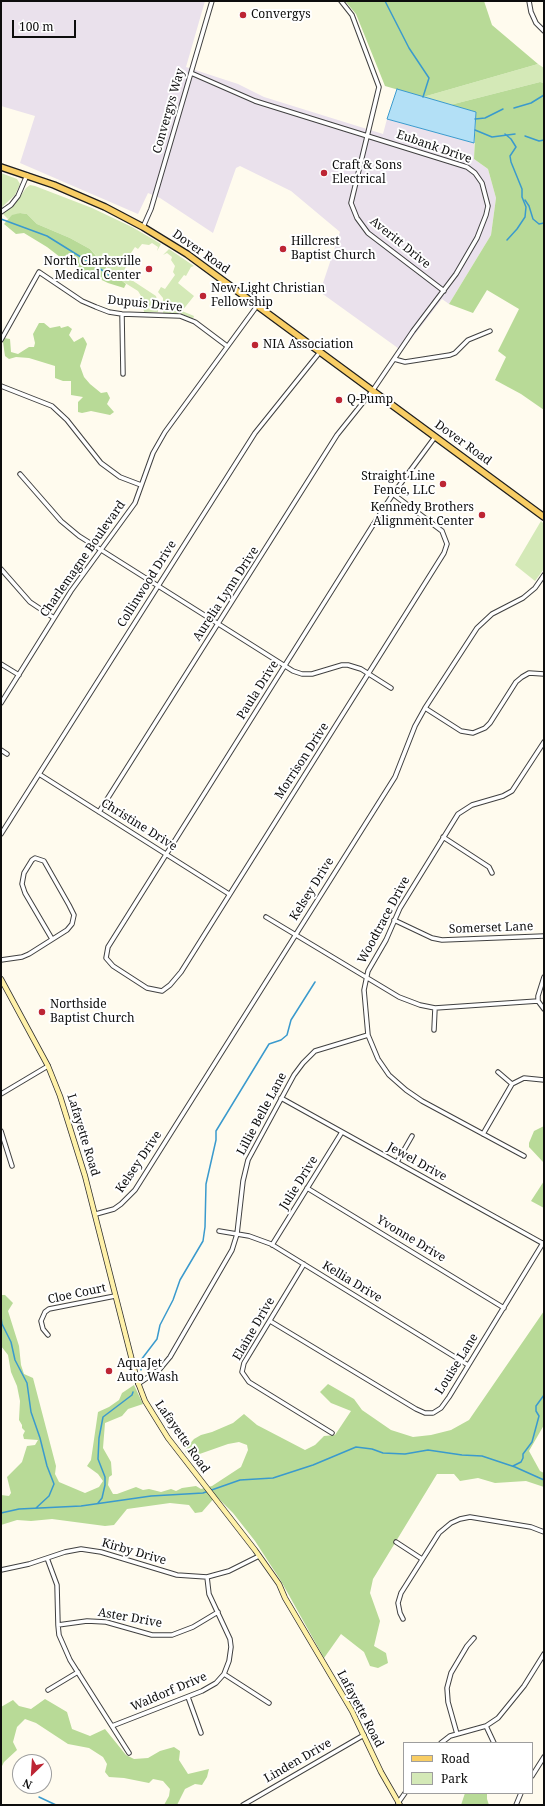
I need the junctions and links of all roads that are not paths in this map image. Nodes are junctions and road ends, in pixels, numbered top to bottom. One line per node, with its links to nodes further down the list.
1 (212, 1): 5 (street, Convergys Way)
2 (341, 1): 6 (street, Averitt Drive)
3 (529, 1): 4 (street)
4 (544, 31)
5 (191, 73): 6 (street, Eubank Drive); 10 (street, Convergys Way)
6 (368, 135): 11 (street, Averitt Drive); 11 (street, Eubank Drive)
7 (1, 166): 8 (main road, Dover Road)
8 (27, 175): 9 (street); 10 (main road, Dover Road)
9 (1, 212)
10 (143, 227): 12 (main road, Dover Road)
11 (444, 291): 18 (street, Eubank Drive)
12 (257, 306): 16 (street, Charlemagne Boulevard); 17 (main road, Dover Road)
13 (122, 314): 15 (street, Dupuis Drive); 16 (street, Dupuis Drive); 19 (street)
14 (490, 331): 18 (street)
15 (1, 340)
16 (228, 346): 24 (street, Charlemagne Boulevard)
17 (320, 352): 21 (main road, Dover Road); 30 (street, Collinwood Drive)
18 (394, 359): 21 (street, Eubank Drive)
19 (123, 374)
20 (1, 386): 24 (street)
21 (373, 390): 22 (main road, Dover Road); 32 (street, Aurelia Lynn Drive)
22 (435, 437): 25 (street, Paula Drive); 26 (main road, Dover Road)
23 (20, 474): 27 (street)
24 (141, 485): 27 (street, Charlemagne Boulevard)
25 (393, 494): 34 (street, Paula Drive); 35 (street, Morrison Drive)
26 (544, 517)
27 (100, 549): 30 (street); 31 (street, Charlemagne Boulevard)
28 (1, 569): 31 (street)
29 (544, 575): 40 (street, Kelsey Drive)
30 (158, 586): 32 (street); 44 (street, Collinwood Drive)
31 (54, 618): 37 (street, Charlemagne Boulevard)
32 (218, 623): 34 (street); 45 (street, Aurelia Lynn Drive)
33 (1, 664): 37 (street)
34 (285, 665): 35 (street); 48 (street, Paula Drive)
35 (369, 674): 38 (street); 50 (street, Morrison Drive)
36 (544, 674): 40 (street)
37 (19, 675): 39 (street, Charlemagne Boulevard)
38 (391, 688)
39 (1, 703)
40 (425, 708): 53 (street, Kelsey Drive)
41 (544, 742): 47 (street, Woodtrace Drive)
42 (1, 750): 43 (street)
43 (7, 754)
44 (39, 774): 45 (street, Christine Drive); 46 (street, Collinwood Drive)
45 (99, 812): 48 (street, Christine Drive)
46 (1, 834)
47 (443, 837): 49 (street); 52 (street, Woodtrace Drive)
48 (166, 854): 50 (street, Christine Drive); 56 (street, Paula Drive)
49 (492, 873)
50 (229, 894): 56 (street, Morrison Drive)
51 (266, 917): 53 (street)
52 (394, 920): 54 (street, Somerset Lane); 59 (street, Woodtrace Drive)
53 (295, 935): 59 (street); 80 (street, Kelsey Drive)
54 (544, 936)
55 (52, 939): 55 (street); 57 (street)
56 (106, 958)
57 (1, 960)
58 (544, 977): 61 (street)
59 (366, 978): 62 (street); 65 (street, Woodtrace Drive)
60 (1, 979): 66 (main road, Lafayette Road)
61 (538, 1001): 62 (street); 63 (street)
62 (435, 1008): 64 (street)
63 (544, 1009)
64 (434, 1030)
65 (368, 1035): 71 (street, Lillie Belle Lane); 74 (street, Woodtrace Drive)
66 (48, 1066): 70 (street); 80 (main road, Lafayette Road)
67 (498, 1072): 69 (street)
68 (544, 1080): 69 (street)
69 (512, 1084): 74 (street)
70 (1, 1094)
71 (281, 1098): 73 (street, Jewel Drive); 82 (street, Lillie Belle Lane)
72 (1, 1131): 78 (street)
73 (342, 1132): 77 (street, Jewel Drive); 79 (street, Julie Drive)
74 (483, 1134): 76 (street, Woodtrace Drive)
75 (412, 1136): 77 (street)
76 (524, 1156)
77 (397, 1162): 83 (street, Jewel Drive)
78 (12, 1166)
79 (307, 1188): 84 (street, Julie Drive); 87 (street, Yvonne Drive)
80 (96, 1214): 86 (main road, Lafayette Road)
81 (219, 1231): 82 (street, Kellia Drive)
82 (237, 1234): 84 (street, Kellia Drive); 91 (street, Lillie Belle Lane)
83 (544, 1244): 87 (street, Louise Lane)
84 (272, 1245): 85 (street, Kellia Drive)
85 (304, 1264): 88 (street, Elaine Drive); 90 (street, Kellia Drive)
86 (116, 1296): 89 (street, Cloe Court); 91 (main road, Lafayette Road)
87 (504, 1308): 90 (street, Louise Lane)
88 (270, 1320): 90 (street, Louise Lane); 92 (street, Elaine Drive)
89 (48, 1335)
90 (468, 1365)
91 (138, 1384): 95 (main road, Lafayette Road)
92 (332, 1432)
93 (544, 1532): 97 (street)
94 (396, 1542): 97 (street)
95 (259, 1556): 99 (street, Kirby Drive); 114 (main road, Lafayette Road)
96 (47, 1558): 98 (street, Kirby Drive); 99 (street, Kirby Drive); 102 (street)
97 (422, 1559): 101 (street)
98 (1, 1570)
99 (207, 1577): 100 (street, Waldorf Drive)
100 (218, 1612): 102 (street, Aster Drive); 106 (street, Waldorf Drive)
101 (403, 1620)
102 (58, 1625): 105 (street)
103 (474, 1638): 113 (street)
104 (544, 1654): 111 (street)
105 (78, 1672): 107 (street); 110 (street)
106 (224, 1674): 108 (street, Waldorf Drive); 109 (street)
107 (48, 1690)
108 (188, 1697): 110 (street, Waldorf Drive); 112 (street)
109 (269, 1703)
110 (112, 1726): 117 (street)
111 (486, 1726): 113 (street); 116 (street)
112 (201, 1733)
113 (456, 1734): 115 (street)
114 (364, 1735): 122 (main road, Lafayette Road); 123 (street, Linden Drive)
115 (442, 1742)
116 (494, 1742)
117 (129, 1754)
118 (544, 1757): 119 (street)
119 (533, 1774)
120 (404, 1794): 122 (street)
121 (521, 1794): 124 (street)
122 (399, 1804)
123 (243, 1805)
124 (516, 1805)

